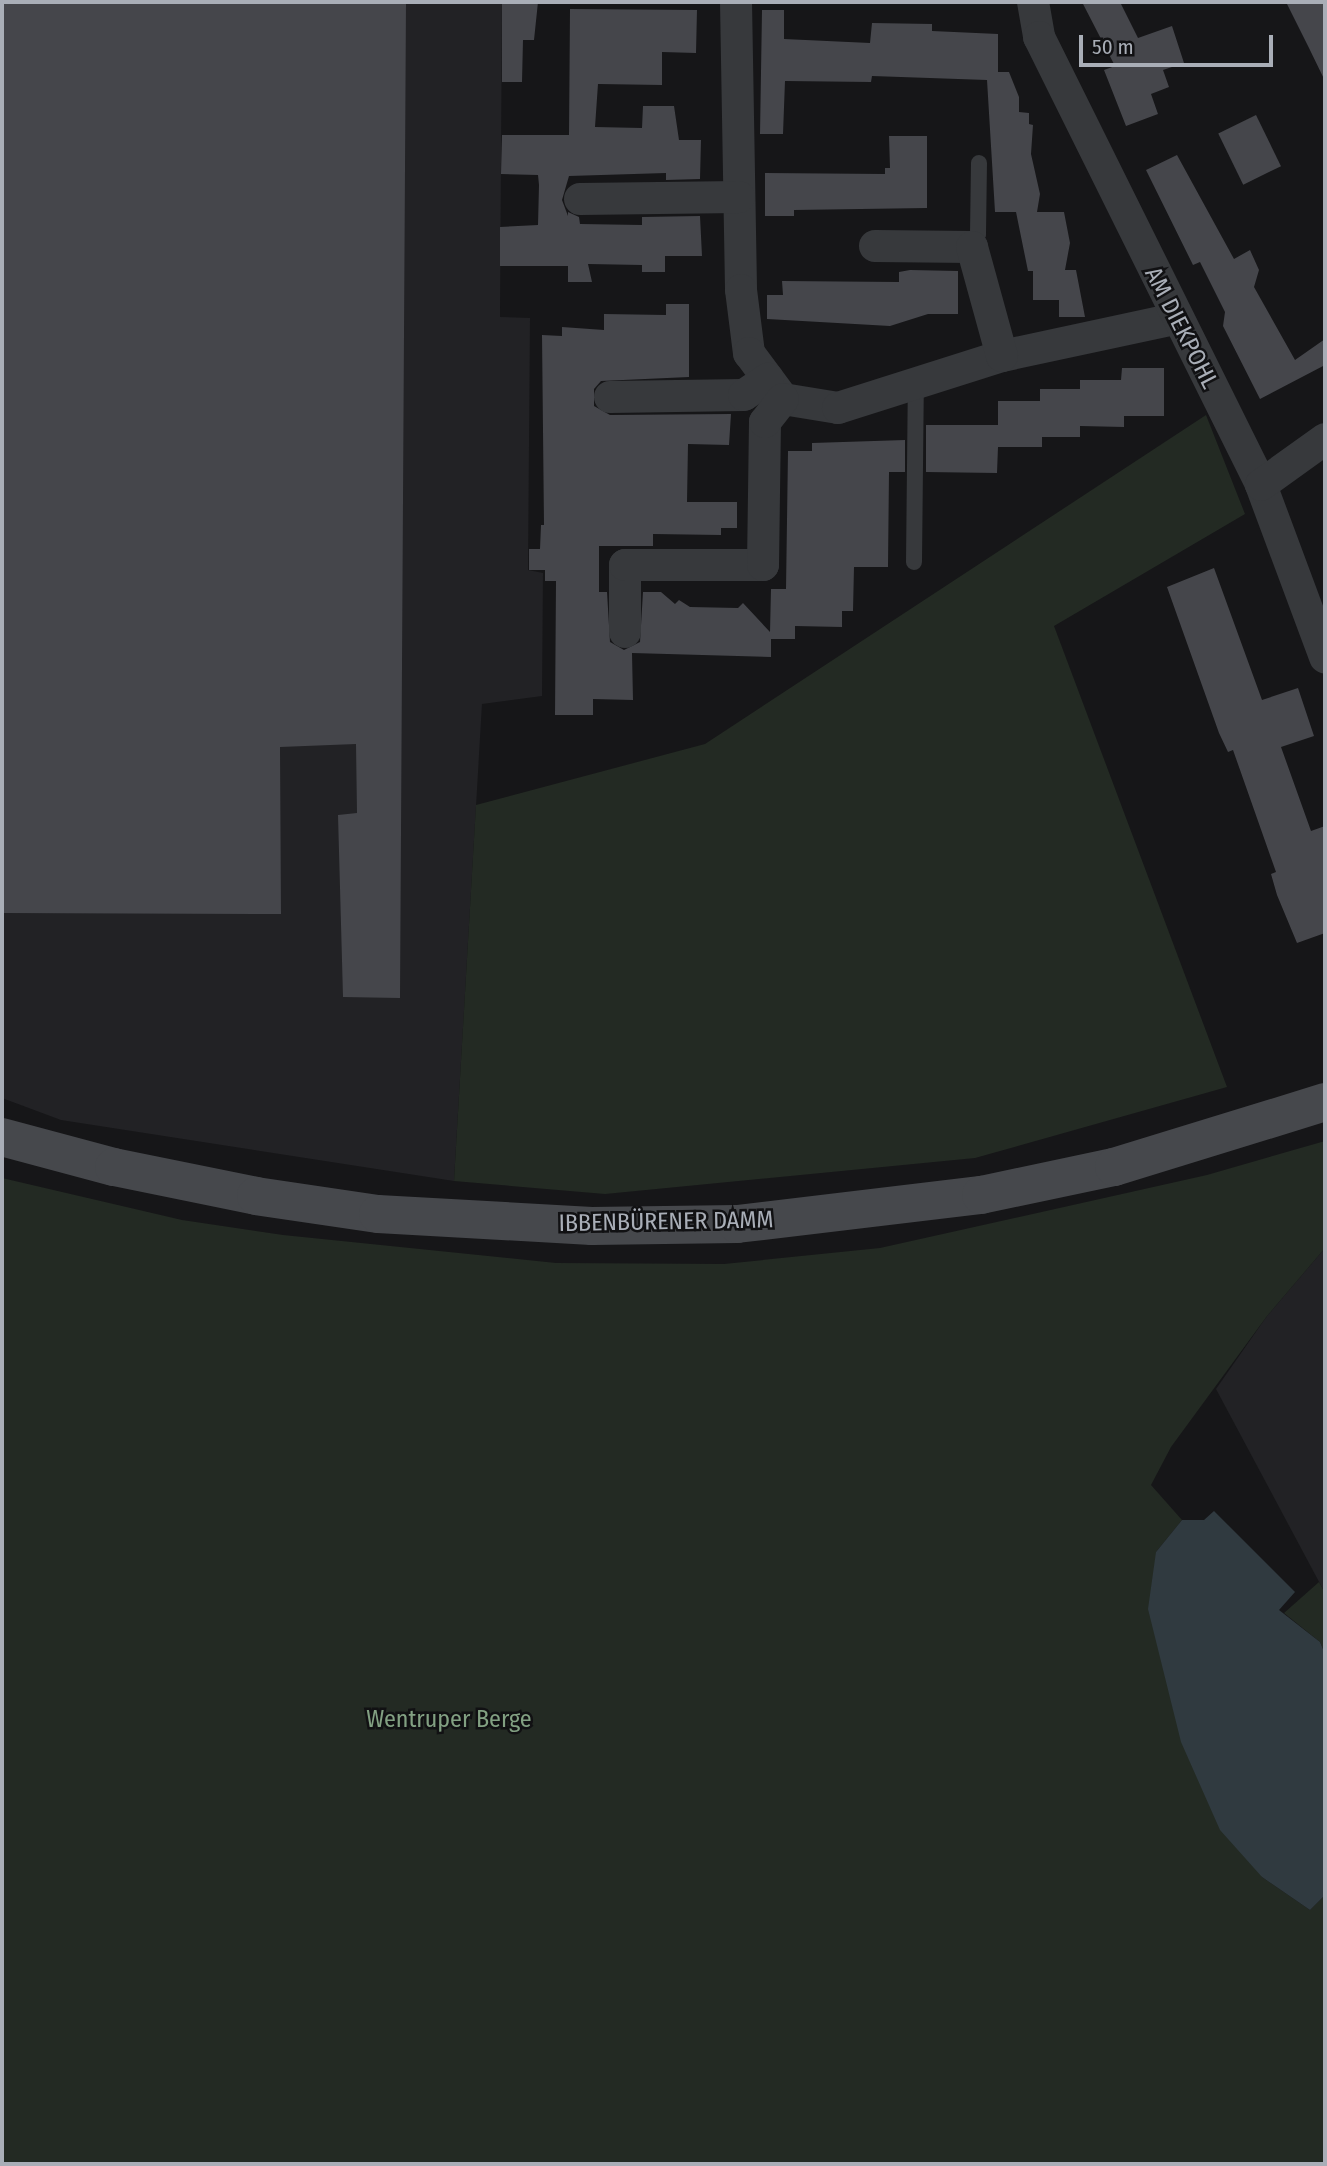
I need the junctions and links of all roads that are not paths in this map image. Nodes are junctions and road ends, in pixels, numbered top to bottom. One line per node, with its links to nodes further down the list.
1 (736, 2): 4 (street)
2 (1033, 2): 8 (street, AM DIEKPOHL)
3 (979, 163): 7 (lane)
4 (739, 197): 5 (street); 11 (street)
5 (580, 199)
6 (875, 246): 7 (street)
7 (972, 247): 9 (street)
8 (1175, 319): 9 (street); 14 (street, AM DIEKPOHL)
9 (1002, 356): 10 (street)
10 (916, 384): 11 (street); 15 (lane)
11 (776, 389): 12 (street); 16 (street)
12 (610, 397)
13 (1325, 439): 14 (street)
14 (1261, 485): 17 (street, AM DIEKPOHL)
15 (914, 562)
16 (625, 632)
17 (1325, 657)
18 (1325, 1102): 19 (main road, IBBENBÜRENER DAMM)
19 (2, 1137)

